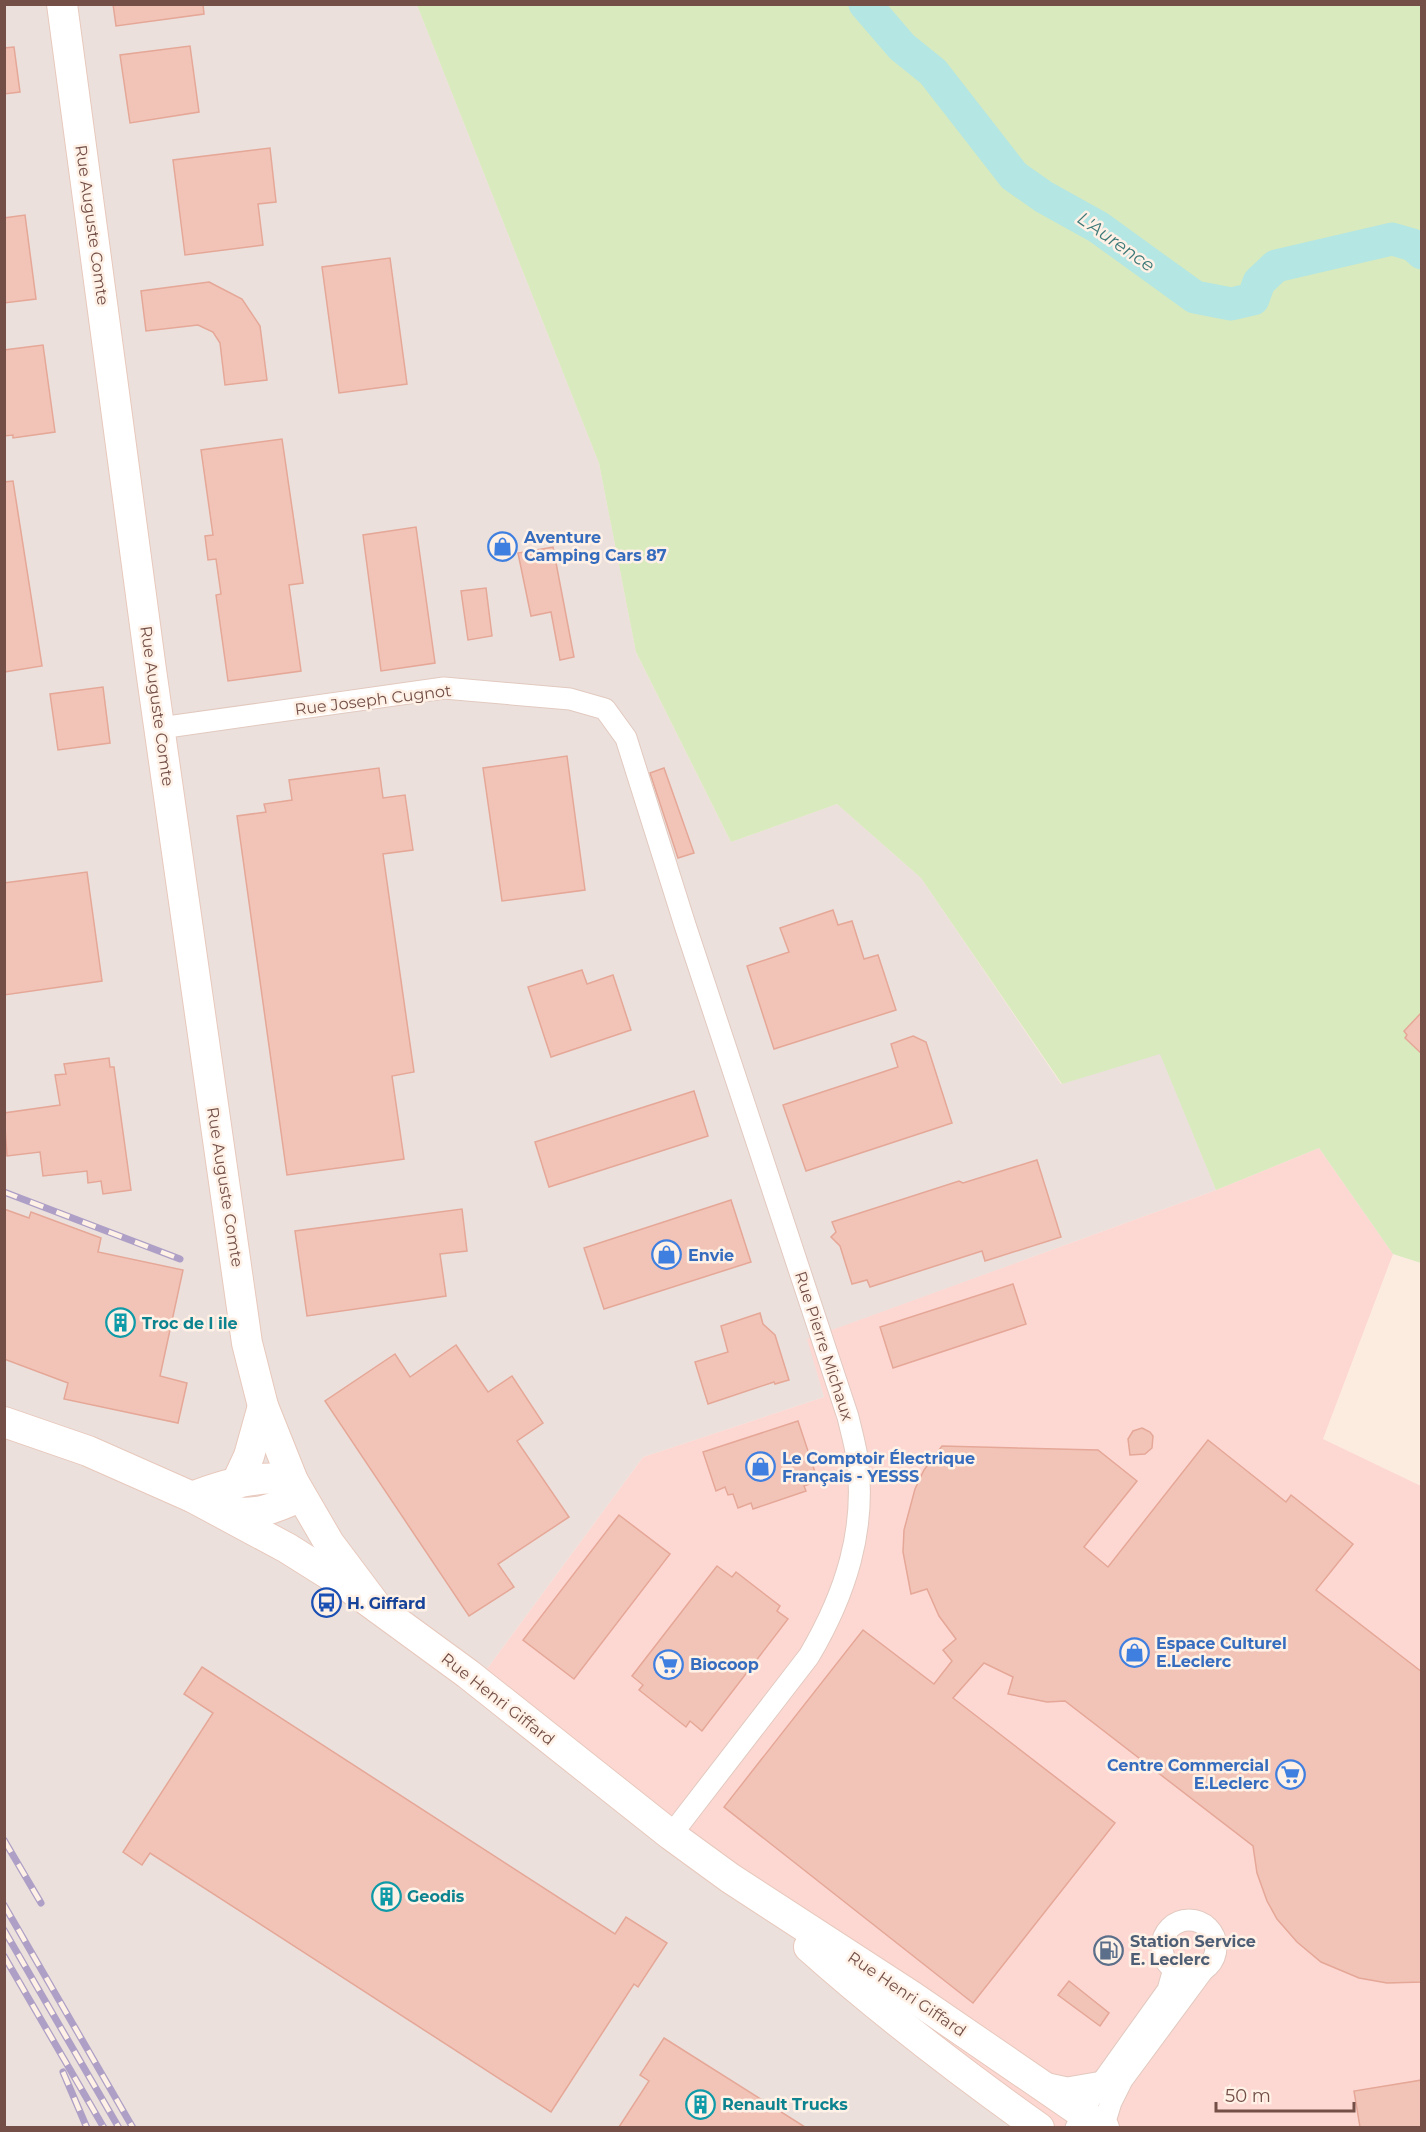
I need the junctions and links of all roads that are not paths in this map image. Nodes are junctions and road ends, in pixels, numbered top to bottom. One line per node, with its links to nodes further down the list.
1 (62, 4): 2 (street, Rue Auguste Comte)
2 (160, 728): 3 (street, Rue Joseph Cugnot); 4 (street, Rue Auguste Comte)
3 (685, 925): 10 (street, Rue Pierre Michaux)
4 (263, 1406): 6 (street); 7 (street, Rue Auguste Comte)
5 (4, 1422): 8 (street)
6 (236, 1484): 7 (street); 8 (street)
7 (297, 1488): 8 (street); 9 (street, Rue Auguste Comte)
8 (200, 1501): 9 (street, Rue Henri Giffard)
9 (377, 1607): 10 (street, Rue Henri Giffard)
10 (671, 1835): 11 (street, Rue Henri Giffard)
11 (730, 1878): 14 (street, Rue Henri Giffard); 16 (street, Rue Henri Giffard)
12 (1174, 1969): 13 (street); 13 (street); 15 (street)
13 (1204, 1969): 17 (street)
14 (1031, 2079): 15 (street); 17 (street, Rue Henri Giffard)
15 (1102, 2082): 17 (street)
16 (1012, 2109): 17 (street); 18 (street, Rue Henri Giffard)
17 (1093, 2125)
18 (1038, 2127)

